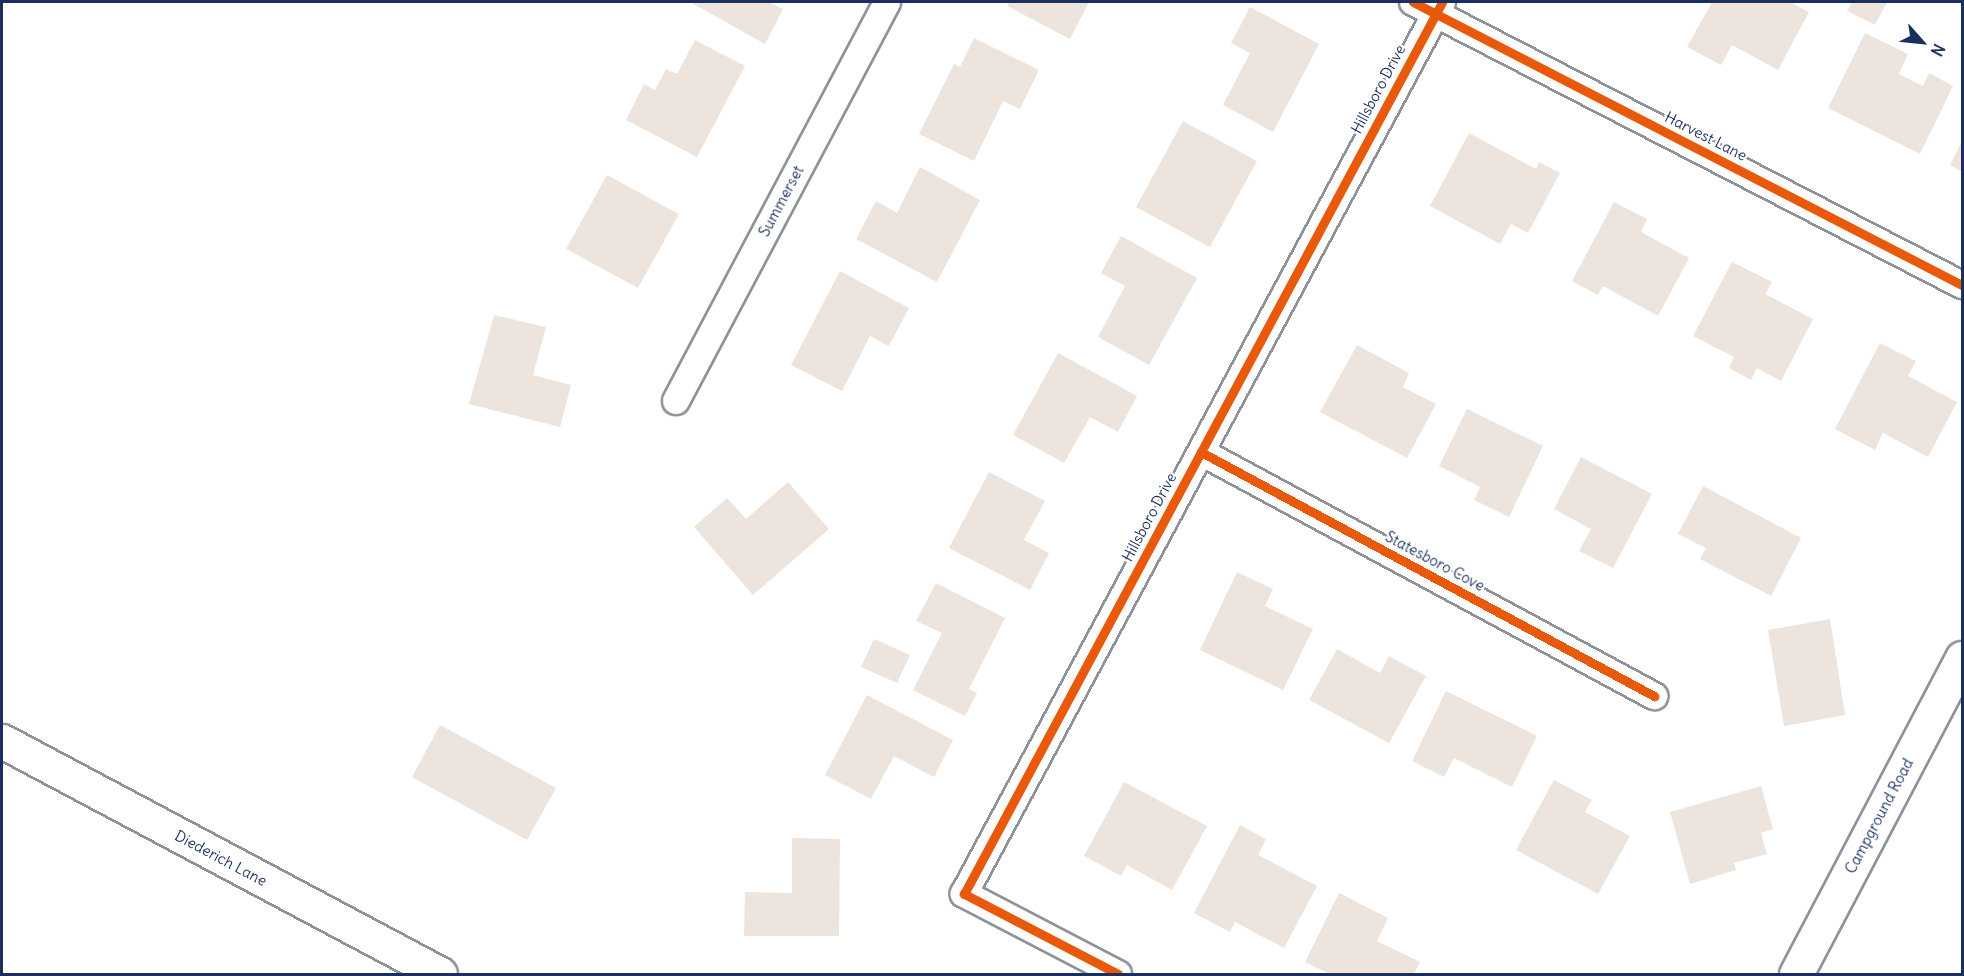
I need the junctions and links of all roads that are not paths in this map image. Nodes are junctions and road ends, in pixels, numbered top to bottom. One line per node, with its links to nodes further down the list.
1 (887, 2): 5 (street, Summerset)
2 (1413, 2): 3 (street)
3 (1439, 8): 4 (street, Harvest Lane); 6 (street, Hillsboro Drive)
4 (1962, 285)
5 (676, 401)
6 (1201, 452): 8 (street, Statesboro Cove); 11 (street, Hillsboro Drive)
7 (1962, 658): 12 (street, Campground Road)
8 (1654, 696)
9 (2, 741): 10 (street, Diederich Lane)
10 (440, 975)
11 (1118, 975)
12 (1796, 975)

